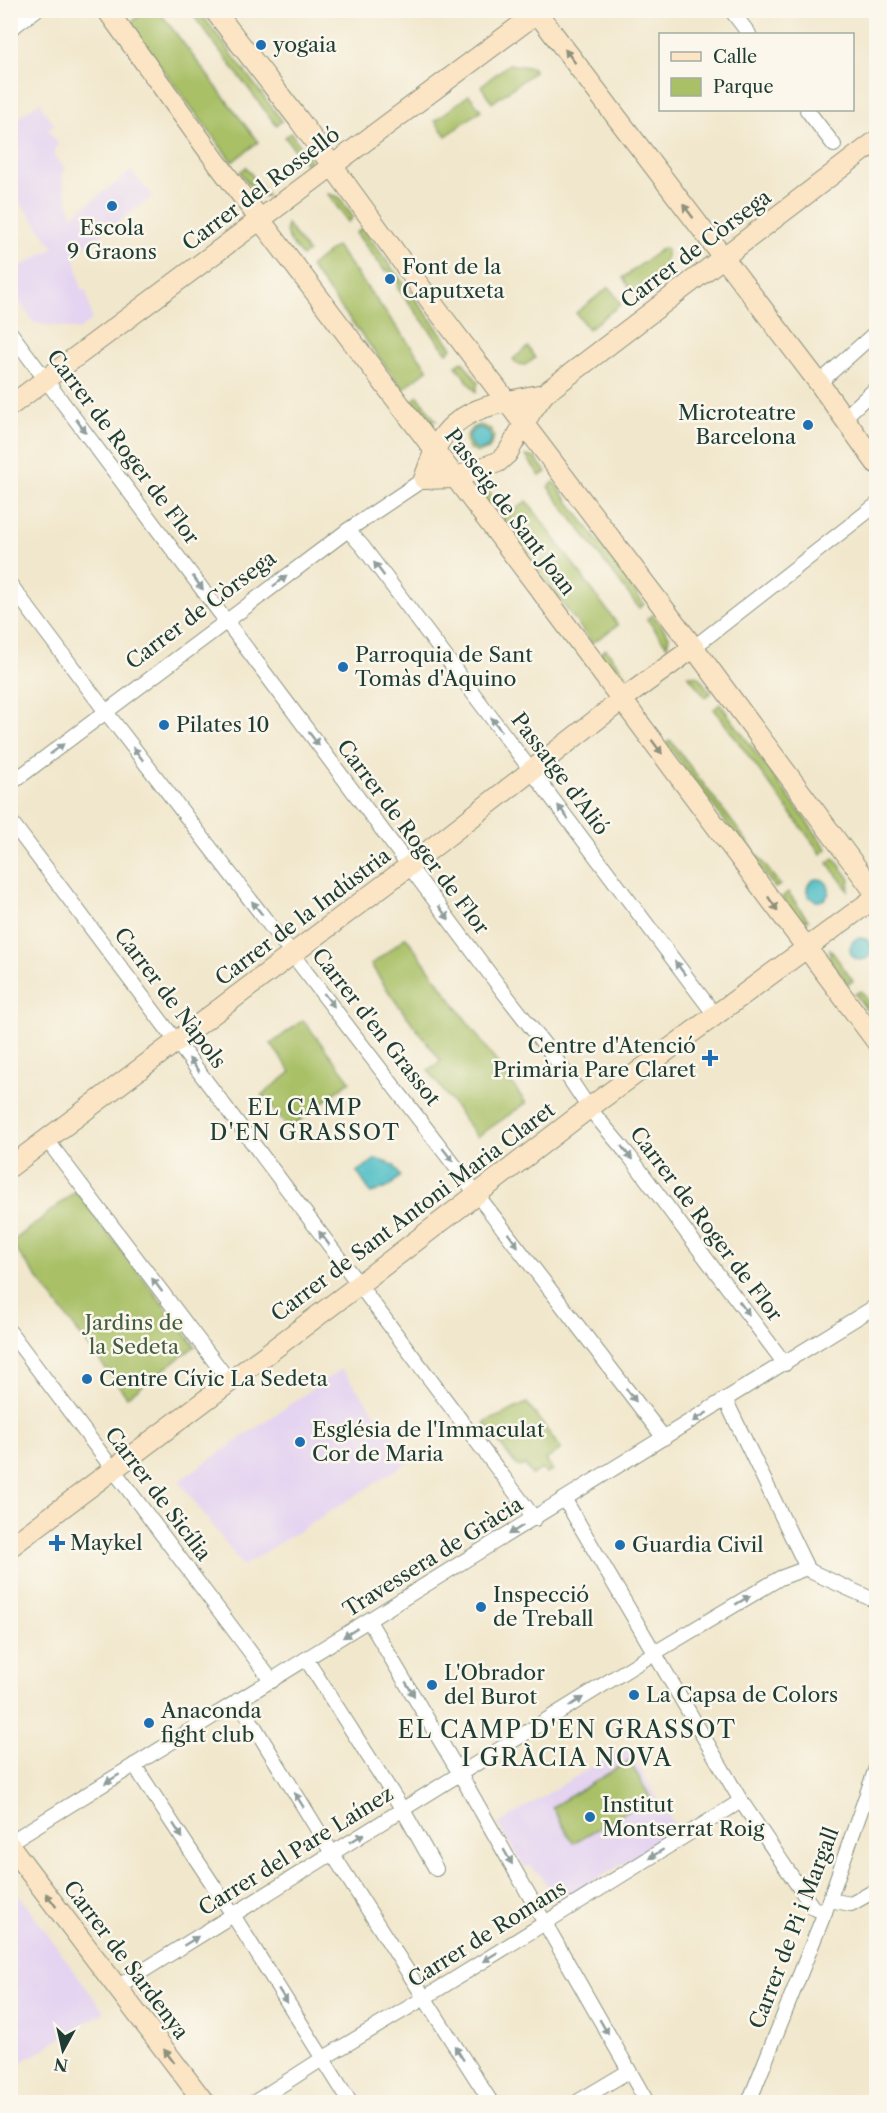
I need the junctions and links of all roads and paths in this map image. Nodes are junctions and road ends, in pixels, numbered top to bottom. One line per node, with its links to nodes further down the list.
1 (36, 10): 6 (street)
2 (107, 10): 12 (main road, Passeig de Sant Joan)
3 (214, 10): 11 (main road)
4 (730, 10): 7 (street)
5 (538, 11): 11 (main road, Carrer del Rosselló); 13 (main road, one-way to 5)
6 (10, 29)
7 (748, 33)
8 (808, 111): 10 (street)
9 (876, 141): 13 (main road, Carrer de Còrsega)
10 (834, 145)
11 (332, 165): 12 (main road, Carrer del Rosselló); 20 (main road)
12 (260, 219): 16 (main road, Carrer del Rosselló); 24 (main road, Passeig de Sant Joan)
13 (724, 258): 17 (main road); 19 (main road, Carrer de Còrsega)
14 (10, 332): 16 (street, Carrer de Roger de Flor)
15 (876, 332): 17 (street)
16 (46, 380): 21 (main road, Carrer del Rosselló); 31 (street, Carrer de Roger de Flor, one-way to 31)
17 (819, 382): 22 (main road)
18 (876, 388): 22 (street)
19 (544, 394): 20 (main road); 23 (main road)
20 (507, 402): 23 (main road); 24 (main road)
21 (10, 406)
22 (845, 417): 25 (main road)
23 (524, 424): 26 (main road); 32 (main road)
24 (434, 452): 26 (main road, Passeig de Sant Joan); 27 (main road)
25 (876, 463)
26 (454, 478): 27 (main road); 33 (main road, Passeig de Sant Joan)
27 (424, 479): 29 (street, Carrer de Còrsega)
28 (876, 505): 32 (street)
29 (348, 530): 31 (street, Carrer de Còrsega, one-way to 29); 35 (street, Passatge d'Alió, one-way to 29)
30 (10, 584): 34 (street, Carrer d'en Grassot)
31 (226, 622): 34 (street, Carrer de Còrsega); 38 (street, Carrer de Roger de Flor, one-way to 38)
32 (693, 648): 33 (main road, Carrer de la Indústria); 39 (main road)
33 (621, 700): 35 (main road, Carrer de la Indústria); 40 (main road, Passeig de Sant Joan, one-way to 40)
34 (106, 712): 36 (street, Carrer de Còrsega, one-way to 34); 41 (street, Carrer d'en Grassot, one-way to 34)
35 (531, 771): 38 (main road, Carrer de la Indústria); 42 (street, Passatge d'Alió, one-way to 35)
36 (10, 784)
37 (10, 820): 44 (street, Carrer de Nàpols)
38 (409, 866): 41 (main road, Carrer de la Indústria); 45 (street, Carrer de Roger de Flor, one-way to 45)
39 (876, 896): 40 (main road, Carrer de Sant Antoni Maria Claret)
40 (806, 948): 42 (main road, Carrer de Sant Antoni Maria Claret); 43 (main road, Passeig de Sant Joan)
41 (293, 954): 44 (main road, Carrer de la Indústria); 48 (street, Carrer d'en Grassot, one-way to 48)
42 (715, 1015): 45 (main road, Carrer de Sant Antoni Maria Claret)
43 (876, 1041)
44 (177, 1043): 46 (main road, Carrer de la Indústria); 49 (street, Carrer de Nàpols, one-way to 44)
45 (589, 1108): 48 (main road, Carrer de Sant Antoni Maria Claret); 52 (street, Carrer de Roger de Flor, one-way to 52)
46 (47, 1140): 47 (main road, Carrer de la Indústria); 53 (street, one-way to 46)
47 (10, 1167)
48 (477, 1193): 49 (main road, Carrer de Sant Antoni Maria Claret); 55 (street, Carrer d'en Grassot, one-way to 55)
49 (359, 1284): 53 (main road, Carrer de Sant Antoni Maria Claret); 58 (street, Carrer de Nàpols)
50 (876, 1306): 52 (street, Travessera de Gràcia)
51 (10, 1332): 56 (street, Carrer de Sicília)
52 (785, 1364): 54 (street, Travessera de Gràcia)
53 (230, 1382): 56 (main road, Carrer de Sant Antoni Maria Claret)
54 (726, 1401): 55 (street, Travessera de Gràcia, one-way to 55); 60 (street)
55 (664, 1438): 57 (street, Travessera de Gràcia)
56 (114, 1470): 59 (main road, Carrer de Sant Antoni Maria Claret); 65 (street, Carrer de Sicília)
57 (565, 1500): 58 (street, Travessera de Gràcia); 63 (street)
58 (535, 1519): 62 (street, Travessera de Gràcia, one-way to 62)
59 (10, 1547)
60 (807, 1568): 61 (street); 63 (street, Carrer del Pare Laínez, one-way to 60)
61 (876, 1600)
62 (369, 1621): 64 (street, Travessera de Gràcia, one-way to 64); 69 (street, one-way to 69)
63 (656, 1652): 69 (street, Carrer del Pare Laínez, one-way to 63); 70 (street)
64 (306, 1659): 65 (street, Travessera de Gràcia); 71 (street)
65 (272, 1681): 66 (street, Travessera de Gràcia)
66 (238, 1700): 67 (street, Travessera de Gràcia); 73 (street, one-way to 66)
67 (134, 1765): 72 (street, Travessera de Gràcia, one-way to 72); 77 (street, one-way to 77)
68 (876, 1768): 76 (street, Carrer de Pi i Margall)
69 (460, 1774): 71 (street, Carrer del Pare Laínez); 78 (street, one-way to 78)
70 (741, 1801): 76 (street); 78 (street, Carrer de Romans, one-way to 78)
71 (403, 1810): 73 (street, Carrer del Pare Laínez, one-way to 71); 74 (street)
72 (10, 1844): 79 (main road, Carrer de Sardenya, one-way to 72)
73 (332, 1853): 77 (street, Carrer del Pare Laínez); 80 (street)
74 (436, 1869)
75 (876, 1890): 76 (street)
76 (827, 1906): 89 (street, Carrer de Pi i Margall)
77 (232, 1915): 79 (street, Carrer del Pare Laínez, one-way to 77); 81 (street, one-way to 81)
78 (545, 1923): 80 (street, Carrer de Romans, one-way to 80); 82 (street, one-way to 82)
79 (117, 1987): 83 (main road, Carrer de Sardenya, one-way to 79)
80 (424, 1997): 81 (street, Carrer de Romans); 86 (street, one-way to 80)
81 (322, 2059): 84 (street, Carrer de Romans); 85 (street)
82 (629, 2071): 87 (street); 88 (street)
83 (204, 2103)
84 (255, 2103)
85 (350, 2103)
86 (491, 2103)
87 (577, 2103)
88 (647, 2103)
89 (749, 2103)

